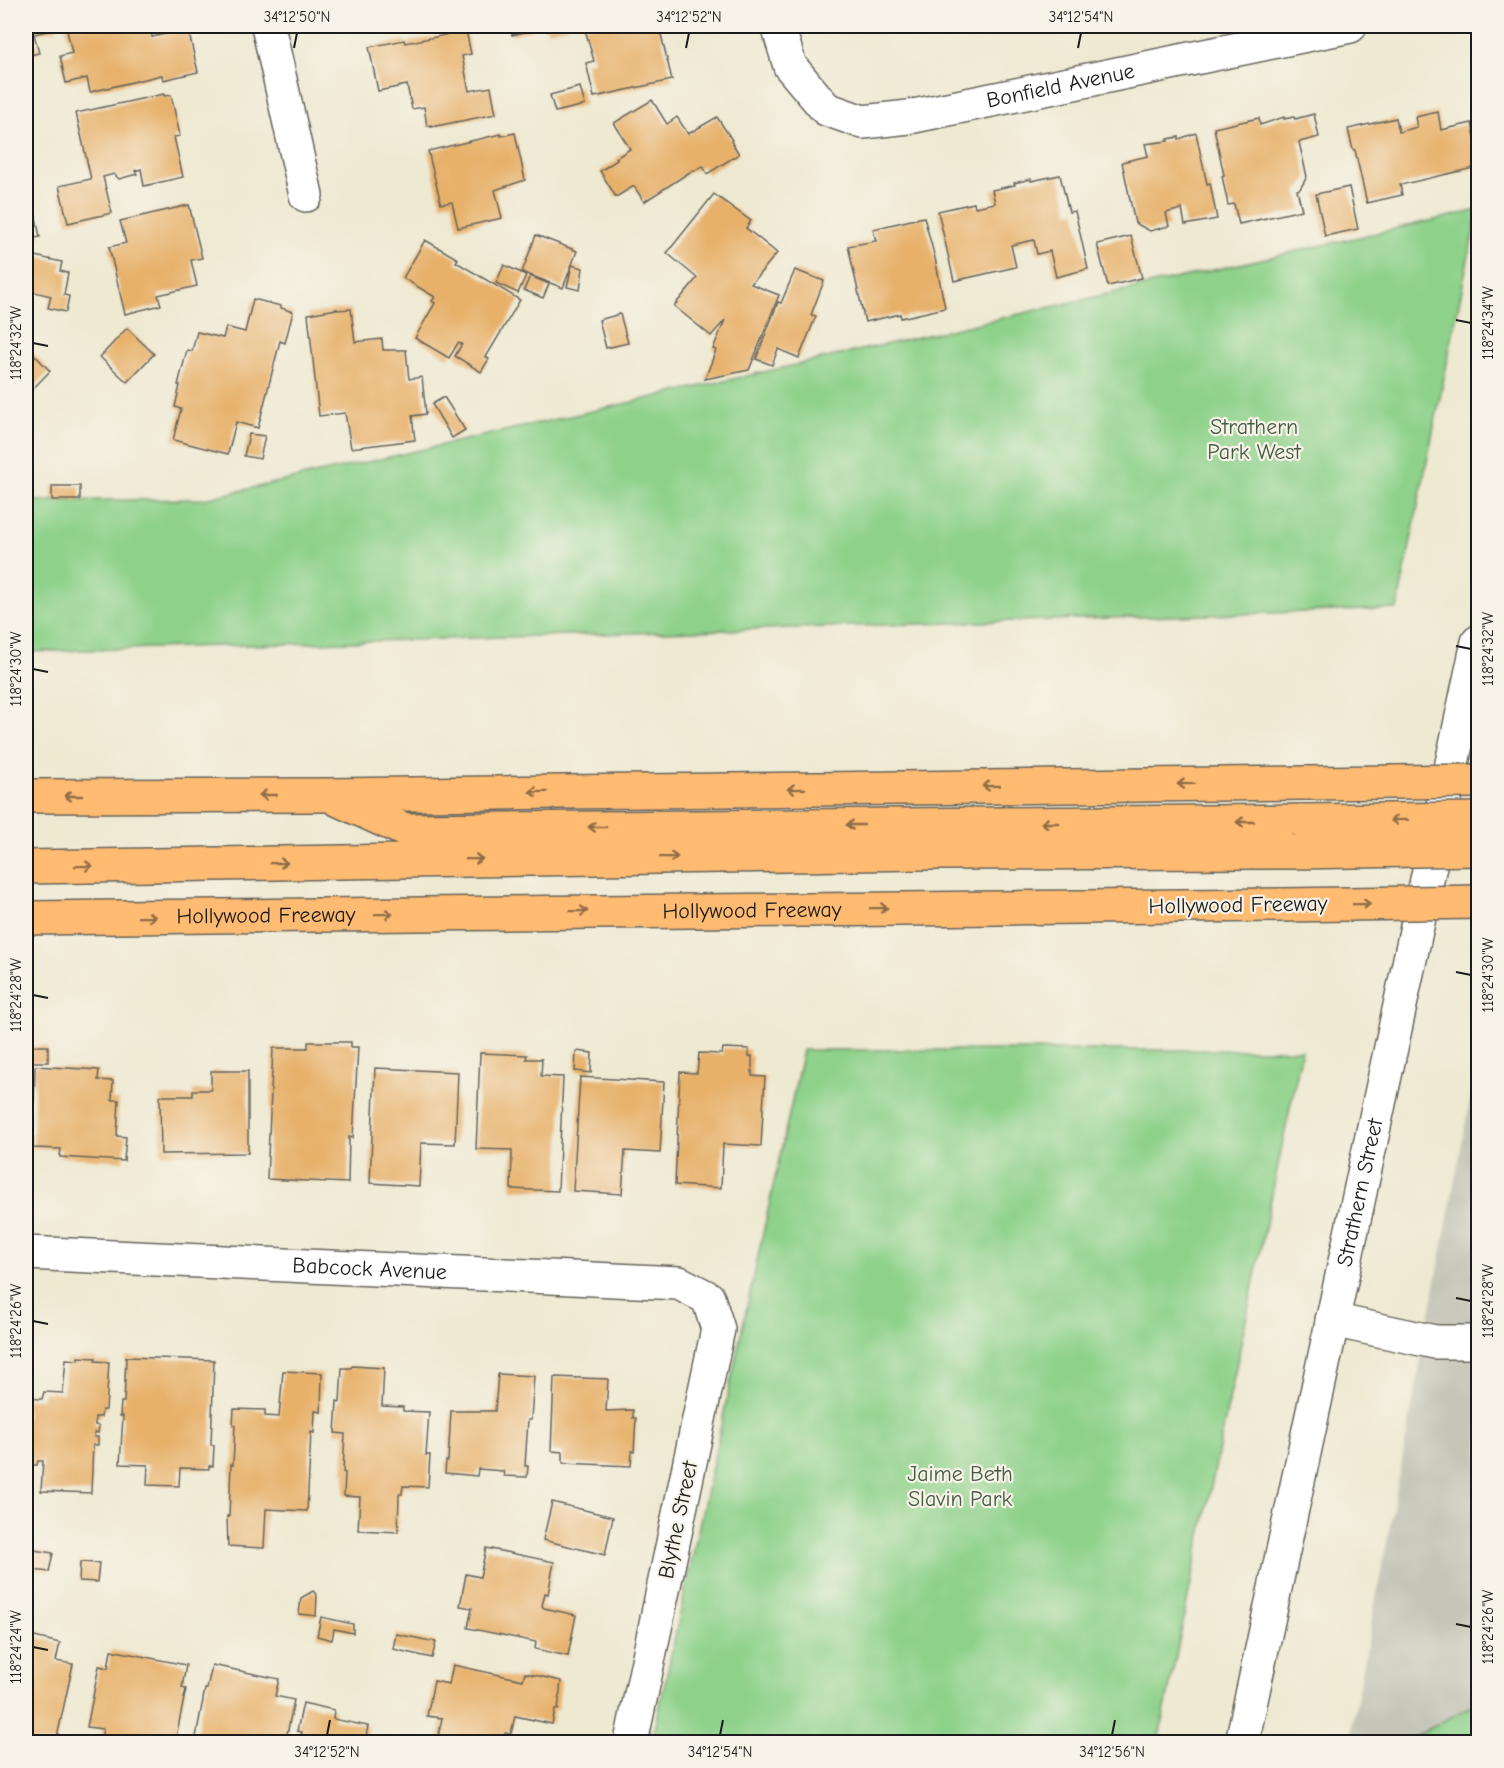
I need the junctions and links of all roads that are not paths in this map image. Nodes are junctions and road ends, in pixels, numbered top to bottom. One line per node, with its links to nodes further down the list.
1 (267, 26): 4 (street)
2 (778, 26): 3 (street, Bonfield Avenue)
3 (1350, 26)
4 (306, 195)
5 (1479, 642): 17 (street, Strathern Street)
6 (1479, 781): 7 (highway, one-way to 7, bridge)
7 (327, 795): 8 (highway, one-way to 8); 10 (highway, one-way to 7)
8 (26, 796)
9 (1479, 819): 10 (highway, one-way to 10, bridge)
10 (1298, 836): 11 (highway, bridge); 12 (highway, one-way to 10)
11 (1479, 849)
12 (26, 867)
13 (1479, 902): 14 (highway, Hollywood Freeway, one-way to 13, bridge)
14 (26, 918)
15 (26, 1253): 16 (street, Babcock Avenue)
16 (708, 1298): 19 (street, Blythe Street)
17 (1332, 1320): 18 (street); 20 (street, Strathern Street)
18 (1479, 1342)
19 (630, 1743)
20 (1242, 1743)

